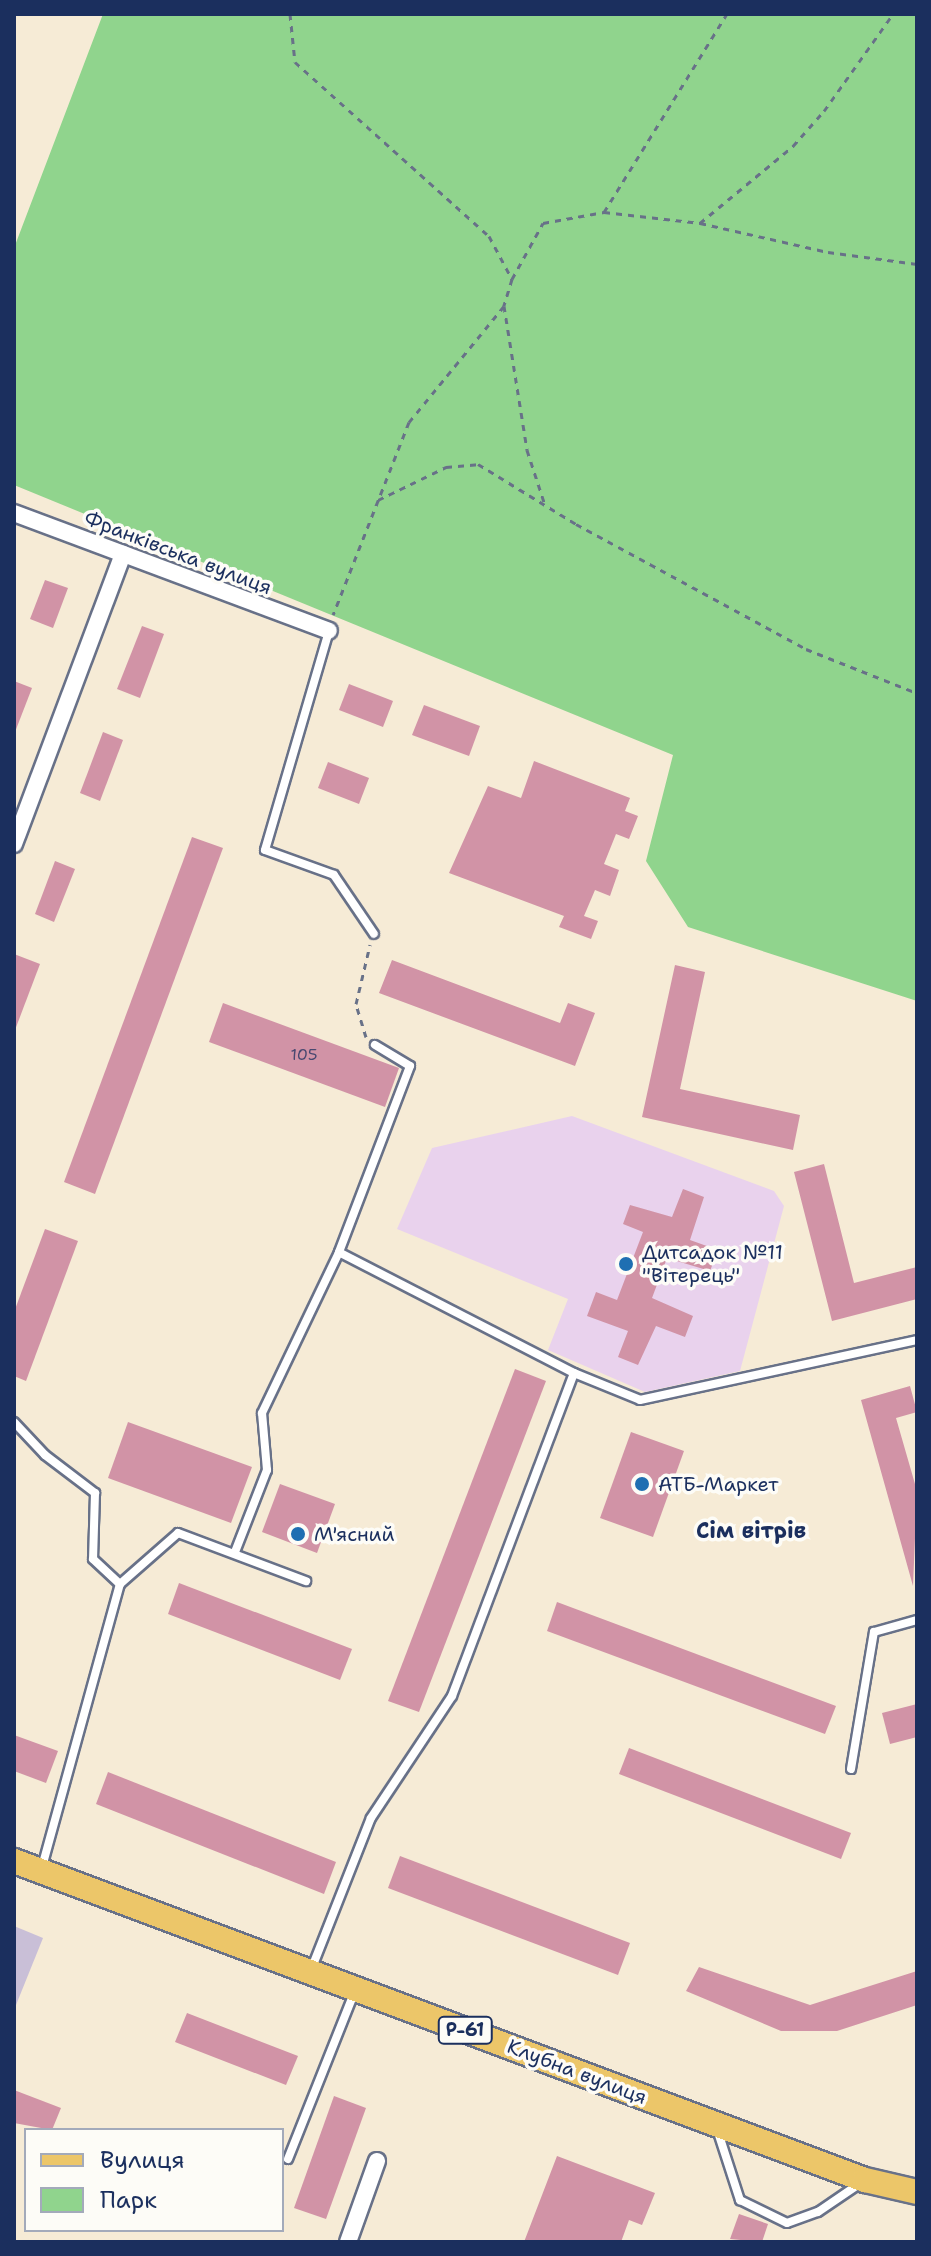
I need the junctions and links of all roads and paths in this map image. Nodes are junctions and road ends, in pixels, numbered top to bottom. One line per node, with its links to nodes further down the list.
1 (290, 14): 7 (path)
2 (727, 14): 4 (path)
3 (893, 14): 5 (path)
4 (604, 212): 5 (path); 7 (path)
5 (700, 223): 6 (path)
6 (917, 264)
7 (512, 279): 8 (path)
8 (504, 306): 9 (path); 10 (path)
9 (377, 501): 10 (path); 13 (path)
10 (545, 505): 14 (path)
11 (14, 513): 12 (street, Франківська вулиця)
12 (123, 554): 13 (street, Франківська вулиця); 15 (street)
13 (329, 631): 16 (lane)
14 (917, 693)
15 (14, 844)
16 (374, 934): 17 (path)
17 (375, 1045): 18 (lane)
18 (339, 1252): 20 (lane); 22 (lane)
19 (917, 1340): 20 (lane)
20 (574, 1373): 29 (lane)
21 (14, 1422): 24 (lane)
22 (235, 1552): 23 (lane); 24 (lane)
23 (306, 1581)
24 (120, 1584): 28 (lane)
25 (917, 1620): 26 (lane)
26 (851, 1769)
27 (14, 1861): 28 (main road, Клубна вулиця / Р-61)
28 (41, 1872): 29 (main road, Клубна вулиця / Р-61)
29 (310, 1972): 30 (main road, Клубна вулиця / Р-61)
30 (355, 1989): 31 (main road, Клубна вулиця / Р-61); 32 (lane)
31 (715, 2124): 34 (main road, Клубна вулиця / Р-61); 34 (lane)
32 (288, 2159)
33 (377, 2161): 36 (street)
34 (865, 2180): 35 (main road, Клубна вулиця / Р-61)
35 (917, 2192)
36 (348, 2242)

